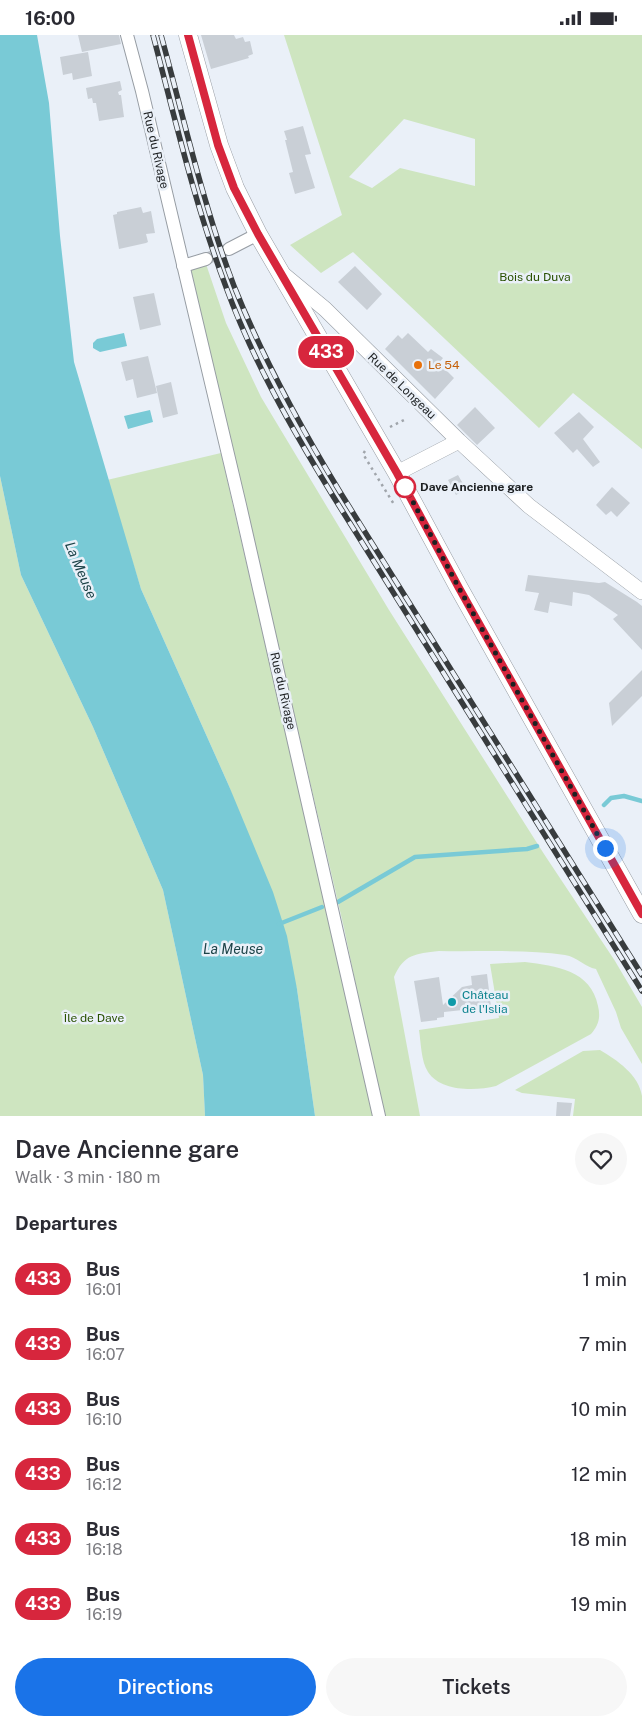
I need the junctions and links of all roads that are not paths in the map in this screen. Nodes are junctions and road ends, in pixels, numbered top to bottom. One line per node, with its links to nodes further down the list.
1 (127, 35): 6 (street, Rue du Rivage)
2 (188, 35): 3 (main road)
3 (258, 234): 4 (street); 7 (main road)
4 (229, 249)
5 (206, 259): 6 (street)
6 (183, 266): 12 (street, Rue du Rivage)
7 (279, 271): 8 (street, Rue de Longeau); 9 (main road)
8 (459, 441): 9 (street); 10 (street, Rue de Longeau)
9 (397, 473): 11 (main road)
10 (642, 592)
11 (642, 914)
12 (379, 1116)

